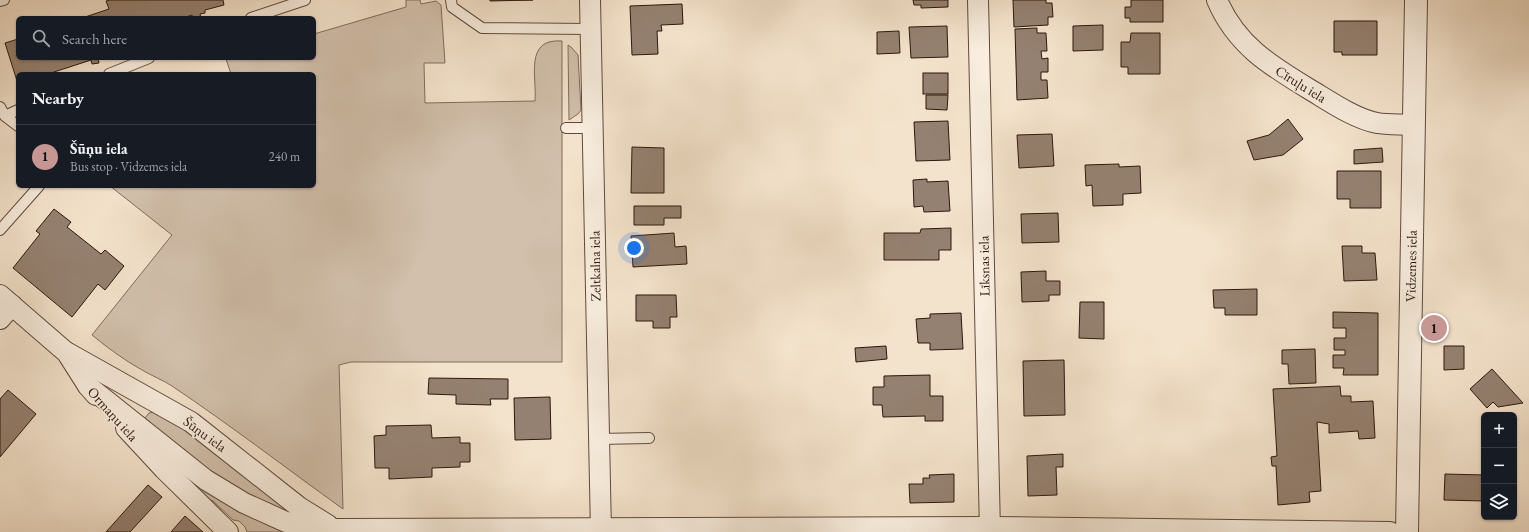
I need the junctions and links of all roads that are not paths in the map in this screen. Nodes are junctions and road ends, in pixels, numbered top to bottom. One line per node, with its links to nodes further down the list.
1 (4, 0): 8 (lane)
2 (305, 0): 9 (lane)
3 (451, 0): 10 (lane)
4 (590, 0): 10 (street, Zeltkalna iela)
5 (978, 0): 27 (street, Līksnas iela)
6 (1217, 0): 16 (street, Cīruļu iela)
7 (1416, 0): 16 (street, Vidzemes iela)
8 (0, 1)
9 (257, 16)
10 (590, 29): 18 (street, Zeltkalna iela)
11 (144, 60): 12 (lane)
12 (114, 72)
13 (16, 110): 14 (lane)
14 (2, 111): 15 (lane)
15 (16, 124)
16 (1413, 125): 32 (street, Vidzemes iela)
17 (566, 128): 18 (lane)
18 (592, 128): 25 (street, Zeltkalna iela)
19 (37, 188): 20 (lane)
20 (0, 230)
21 (4, 307): 22 (street, Ormaņu iela)
22 (67, 352): 23 (street, Ormaņu iela); 26 (street, Šūņu iela)
23 (88, 386): 26 (street); 30 (street, Ormaņu iela)
24 (649, 438): 25 (lane)
25 (598, 439): 29 (street, Zeltkalna iela)
26 (334, 529): 28 (street)
27 (990, 530): 29 (street); 31 (street)
28 (427, 531): 29 (street)
29 (600, 531)
30 (228, 532)
31 (1390, 532)
32 (1407, 532)

